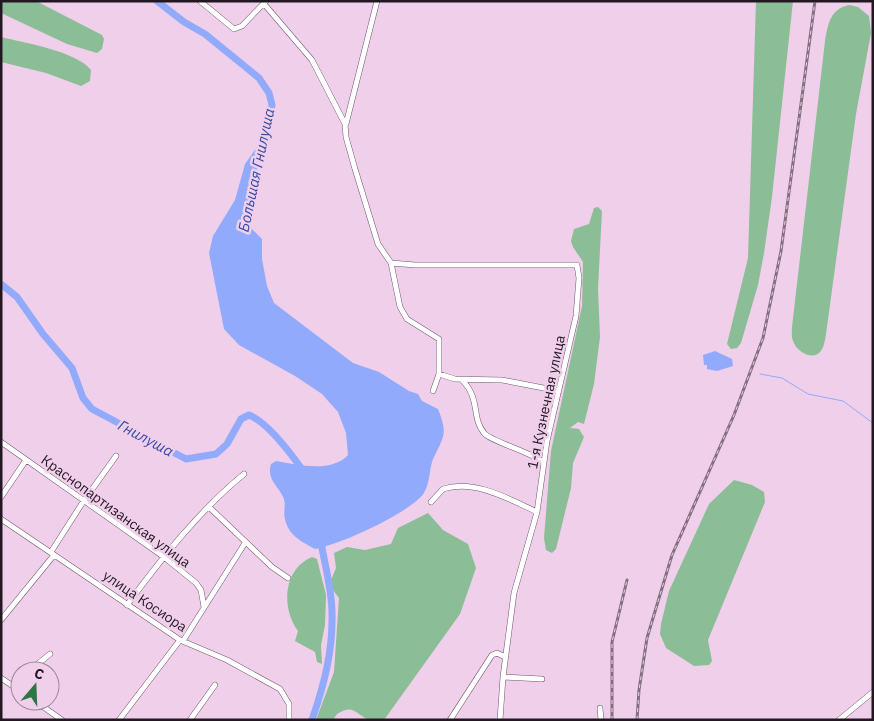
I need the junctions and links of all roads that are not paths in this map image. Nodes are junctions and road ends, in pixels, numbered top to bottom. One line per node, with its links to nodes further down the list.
1 (200, 1): 3 (street)
2 (377, 1): 4 (street)
3 (266, 3): 4 (street)
4 (346, 124): 5 (street)
5 (391, 263): 6 (street); 9 (street, 1-я Кузнечная улица)
6 (439, 374): 7 (street); 8 (street)
7 (462, 380): 9 (street); 13 (street)
8 (432, 391)
9 (559, 391): 13 (street, 1-я Кузнечная улица)
10 (1, 442): 12 (street, Краснопартизанская улица)
11 (116, 456): 16 (street)
12 (26, 460): 15 (street); 16 (street, Краснопартизанская улица)
13 (543, 462): 19 (street, 1-я Кузнечная улица)
14 (244, 474): 18 (street)
15 (1, 497)
16 (83, 502): 22 (street); 23 (street, Краснопартизанская улица)
17 (431, 502): 19 (street)
18 (209, 507): 21 (street); 23 (street)
19 (537, 512): 30 (street, 1-я Кузнечная улица)
20 (1, 518): 22 (street, улица Косиора)
21 (245, 542): 24 (street); 26 (street)
22 (52, 554): 25 (street, улица Косиора); 27 (street)
23 (164, 557): 25 (street); 26 (street, Краснопартизанская улица)
24 (288, 578)
25 (127, 605): 28 (street, улица Косиора)
26 (204, 607): 28 (street)
27 (1, 620)
28 (182, 640): 39 (street); 41 (street, улица Косиора)
29 (50, 654): 31 (street)
30 (505, 657): 32 (street, 1-я Кузнечная улица); 42 (street)
31 (41, 661)
32 (503, 677): 33 (street); 43 (street, 1-я Кузнечная улица)
33 (542, 679)
34 (215, 685): 40 (street)
35 (873, 692): 45 (street)
36 (600, 708): 44 (street)
37 (49, 711): 38 (street)
38 (62, 720)
39 (119, 720)
40 (190, 720)
41 (289, 720)
42 (450, 720)
43 (500, 720)
44 (601, 720)
45 (839, 720)

